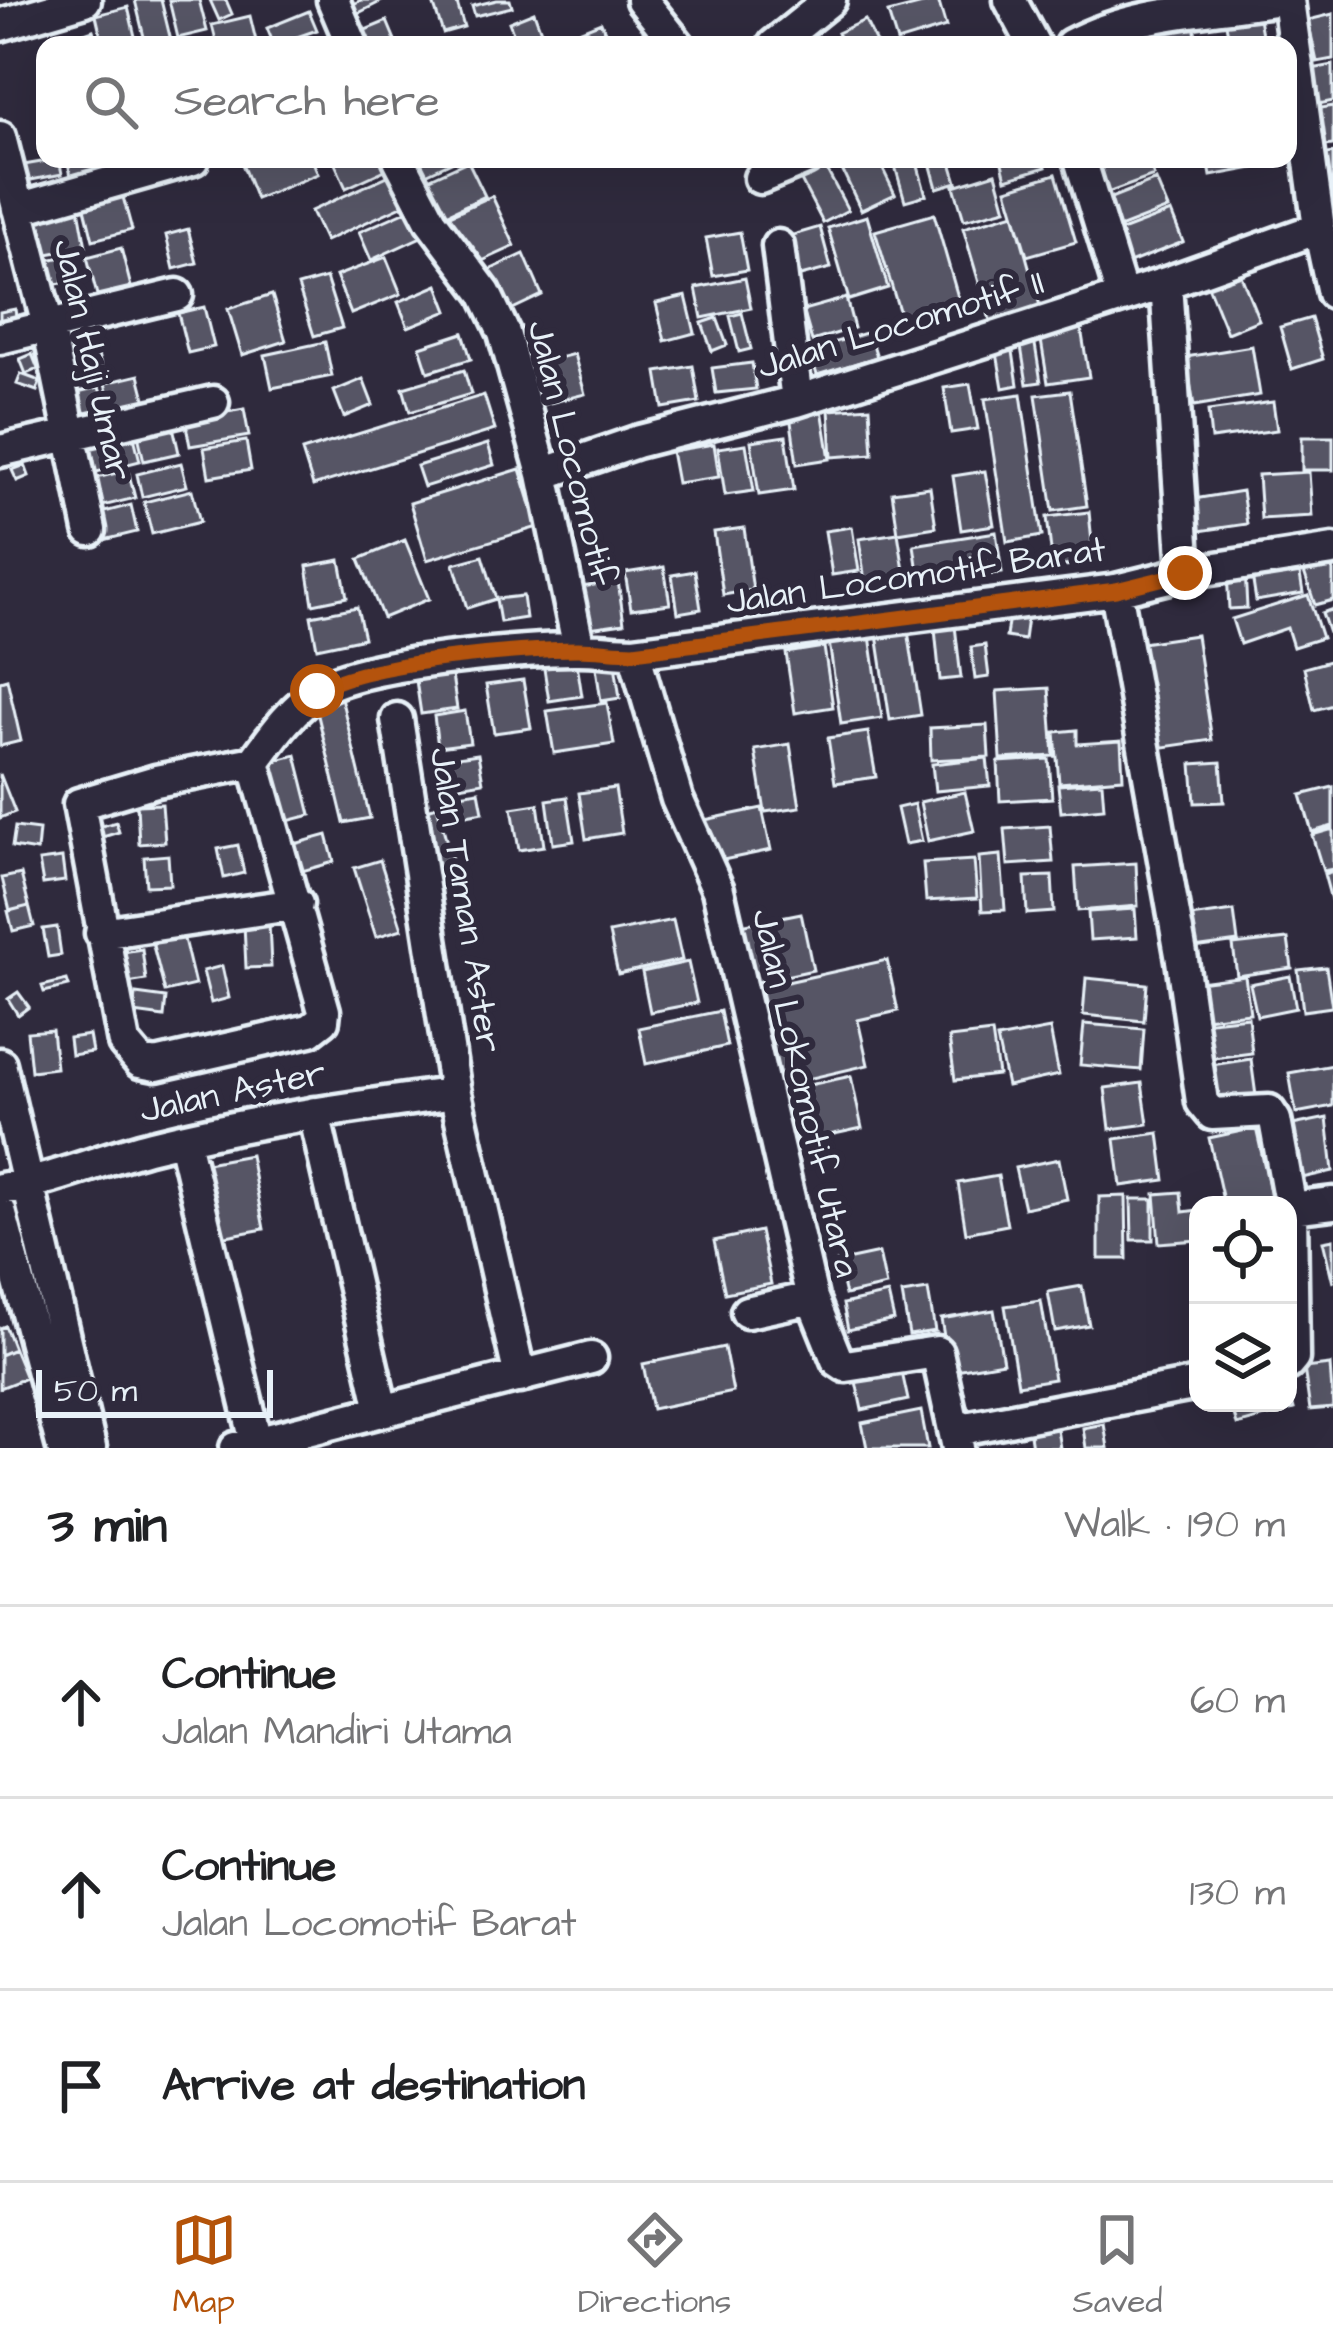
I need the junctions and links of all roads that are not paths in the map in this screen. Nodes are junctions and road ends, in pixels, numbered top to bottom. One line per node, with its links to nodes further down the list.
1 (85, 0): 8 (street)
2 (333, 0): 9 (street)
3 (642, 0): 10 (street)
4 (830, 0): 11 (street)
5 (1010, 0): 12 (street)
6 (1275, 0): 13 (street)
7 (1288, 0): 14 (street)
8 (0, 26)
9 (348, 36)
10 (671, 36)
11 (785, 36)
12 (1029, 36)
13 (1092, 36)
14 (1293, 36)
15 (1297, 66): 23 (street)
16 (0, 137): 22 (street, Jalan Haji Umar)
17 (162, 168): 22 (street)
18 (404, 168): 35 (street, Jalan Locomotif)
19 (784, 168): 21 (street)
20 (1083, 168): 28 (street)
21 (760, 178)
22 (18, 209): 29 (street, Jalan Haji Umar)
23 (1319, 228): 25 (street); 26 (street)
24 (778, 246): 31 (street)
25 (1166, 284): 28 (street, Jalan Locomotif II); 38 (street)
26 (1333, 293)
27 (177, 295): 29 (street)
28 (1122, 296): 31 (street, Jalan Locomotif II)
29 (48, 326): 30 (street); 33 (street, Jalan Haji Umar)
30 (0, 338)
31 (797, 400): 35 (street, Jalan Locomotif II)
32 (212, 402): 33 (street)
33 (70, 436): 34 (street); 36 (street, Jalan Haji Umar)
34 (0, 451)
35 (544, 474): 40 (street, Jalan Locomotif)
36 (90, 530)
37 (1333, 550): 38 (street, Jalan Locomotif Barat)
38 (1185, 573): 39 (street, Jalan Locomotif Barat)
39 (1116, 590): 41 (street, Jalan Locomotif Barat); 51 (street)
40 (579, 649): 41 (street, Jalan Locomotif Barat); 43 (street, Jalan Locomotif Barat)
41 (634, 652): 55 (street, Jalan Lokomotif Utara)
42 (397, 719): 47 (street, Jalan Taman Aster)
43 (254, 762): 44 (street); 45 (street)
44 (297, 904): 45 (street); 45 (street)
45 (101, 933)
46 (0, 1064): 50 (street)
47 (455, 1093): 48 (street, Jalan Aster); 58 (street, Jalan Taman Aster)
48 (314, 1113): 49 (street, Jalan Aster); 60 (street)
49 (184, 1141): 50 (street, Jalan Aster); 62 (street)
50 (15, 1186): 64 (street)
51 (1290, 1196)
52 (1333, 1203): 53 (street)
53 (1297, 1207)
54 (0, 1211): 63 (street)
55 (812, 1298): 56 (street); 61 (street, Jalan Lokomotif Utara)
56 (747, 1312)
57 (591, 1358): 58 (street)
58 (520, 1376): 60 (street)
59 (1189, 1386): 61 (street)
60 (382, 1410): 62 (street)
61 (957, 1439)
62 (246, 1445)
63 (63, 1448)
64 (90, 1448)

